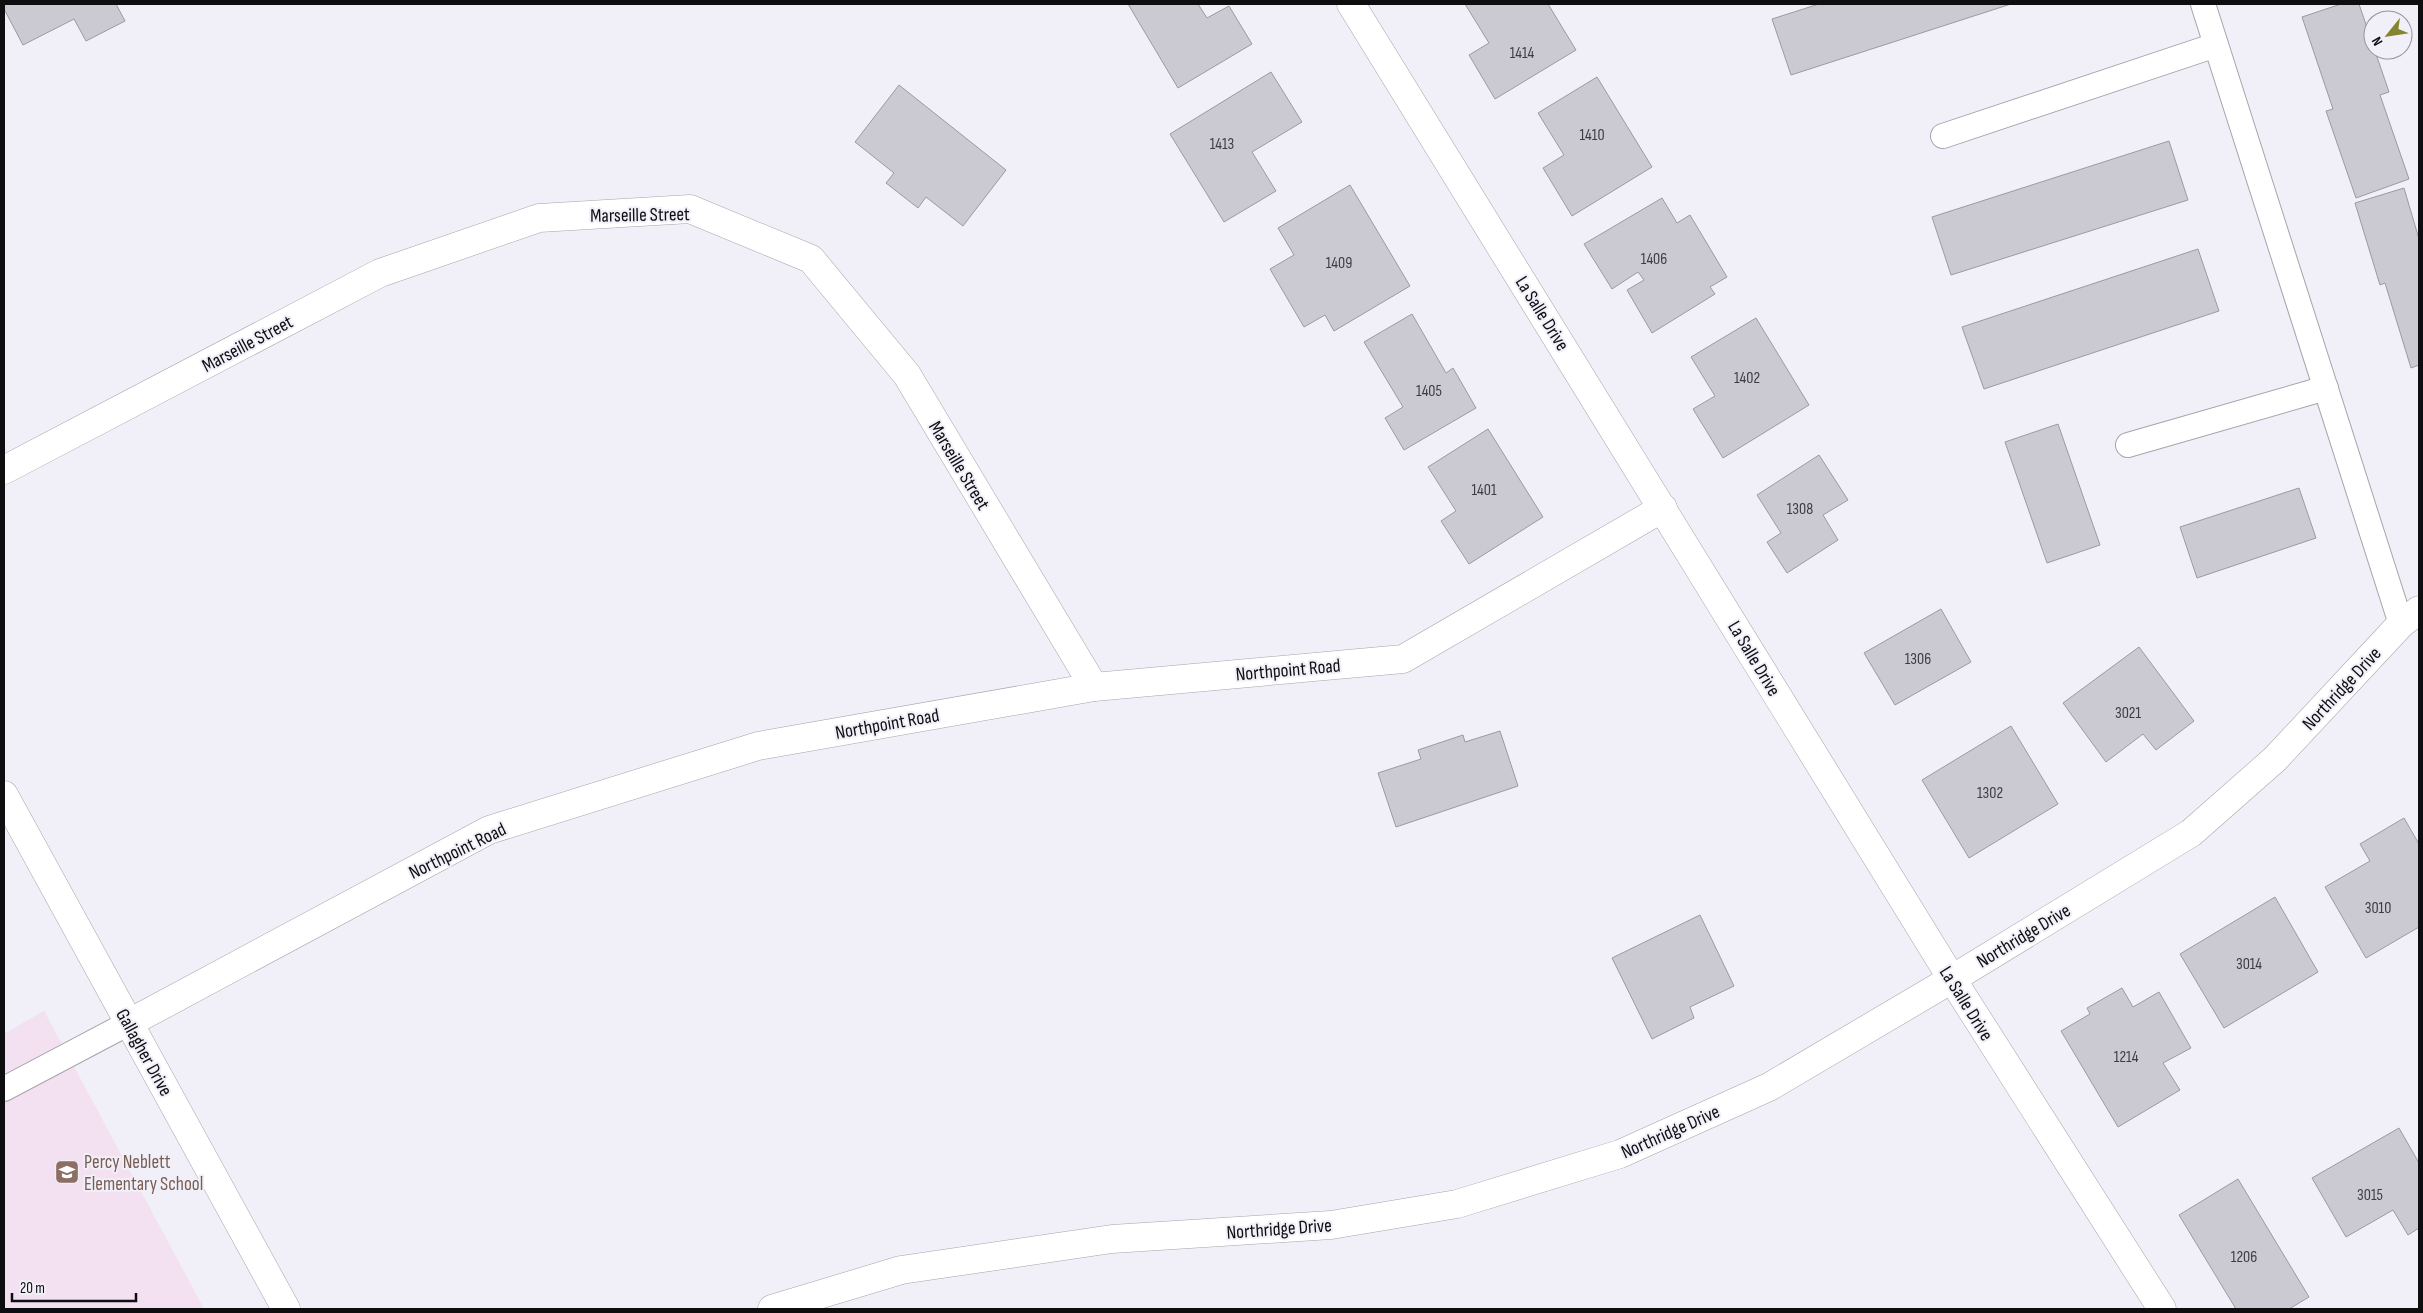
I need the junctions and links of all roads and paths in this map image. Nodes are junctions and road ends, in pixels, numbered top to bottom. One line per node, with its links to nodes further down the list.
1 (1351, 4): 8 (street, La Salle Drive)
2 (2203, 4): 3 (lane)
3 (2216, 45): 4 (lane); 5 (lane)
4 (1943, 136)
5 (2326, 388): 6 (lane); 9 (lane)
6 (2128, 445)
7 (4, 470): 10 (street, Marseille Street)
8 (1663, 508): 10 (street, Northpoint Road); 12 (street, La Salle Drive)
9 (2410, 617): 12 (street, Northridge Drive)
10 (1094, 687): 13 (street, Northpoint Road)
11 (4, 795): 13 (street, Gallagher Drive)
12 (1952, 979): 16 (street, Northridge Drive); 17 (street, La Salle Drive)
13 (129, 1024): 14 (lane); 15 (street, Gallagher Drive)
14 (4, 1089)
15 (286, 1309)
16 (772, 1309)
17 (2162, 1309)

